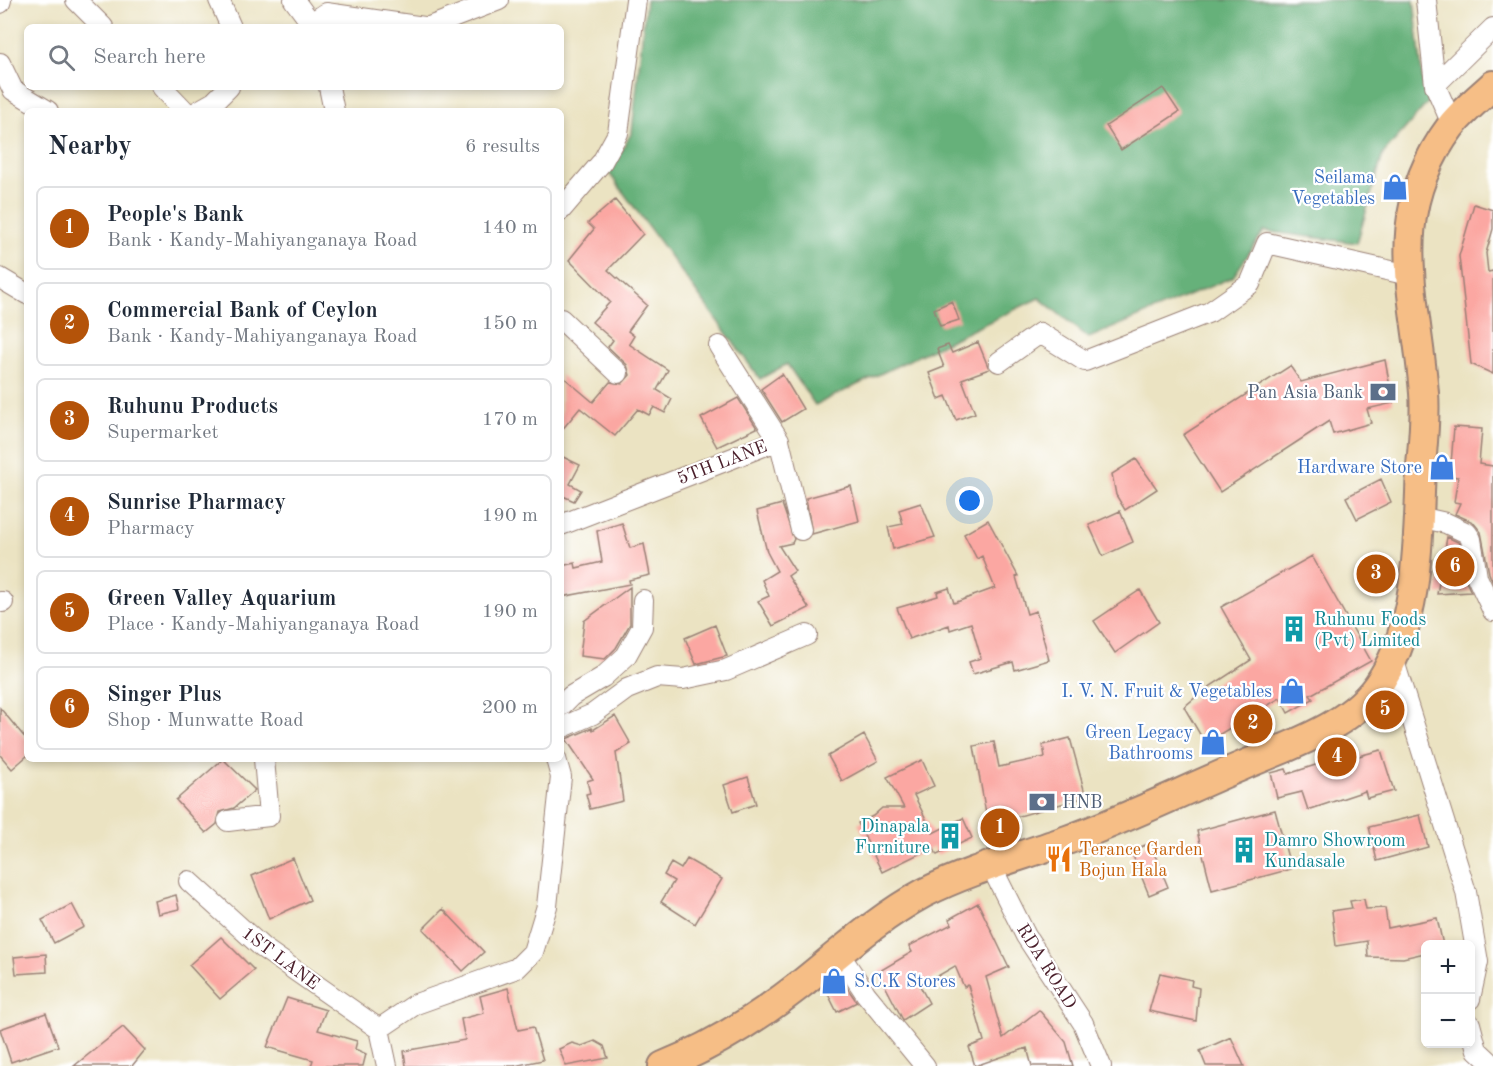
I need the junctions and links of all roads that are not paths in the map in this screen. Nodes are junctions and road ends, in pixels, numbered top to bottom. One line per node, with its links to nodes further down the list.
1 (76, 0): 7 (street)
2 (219, 0): 8 (street)
3 (294, 0): 9 (street)
4 (500, 0): 12 (street)
5 (636, 0): 25 (street)
6 (1426, 0): 15 (street)
7 (100, 24)
8 (230, 24)
9 (309, 24)
10 (311, 24): 11 (street)
11 (403, 24)
12 (437, 24)
13 (1493, 28): 15 (street)
14 (0, 63): 20 (street)
15 (1435, 85): 24 (street)
16 (1493, 85): 24 (highway)
17 (165, 90): 21 (street)
18 (226, 90): 22 (street)
19 (330, 90): 23 (street)
20 (43, 108)
21 (182, 108)
22 (203, 108)
23 (333, 108)
24 (1452, 124): 26 (highway)
25 (564, 206)
26 (1409, 275): 31 (street); 34 (highway)
27 (0, 278): 28 (street)
28 (24, 292)
29 (564, 322): 32 (street)
30 (719, 346): 33 (street, 5TH LANE)
31 (999, 362)
32 (618, 373)
33 (779, 440): 35 (street, 5TH LANE); 36 (street)
34 (1419, 517): 38 (street); 40 (highway)
35 (564, 524)
36 (801, 530)
37 (643, 600): 41 (street)
38 (1493, 611)
39 (807, 634): 42 (street)
40 (1393, 658): 46 (highway); 49 (street)
41 (564, 703)
42 (564, 727)
43 (264, 762): 45 (street)
44 (557, 762): 50 (street)
45 (228, 821)
46 (991, 866): 48 (highway); 56 (street, RDA ROAD)
47 (189, 881): 50 (street, 1ST LANE)
48 (838, 952): 54 (highway); 55 (street)
49 (1471, 994)
50 (379, 1029): 53 (street)
51 (1475, 1040): 52 (street)
52 (1493, 1065)
53 (387, 1066)
54 (663, 1066)
55 (925, 1066)
56 (1101, 1066)

